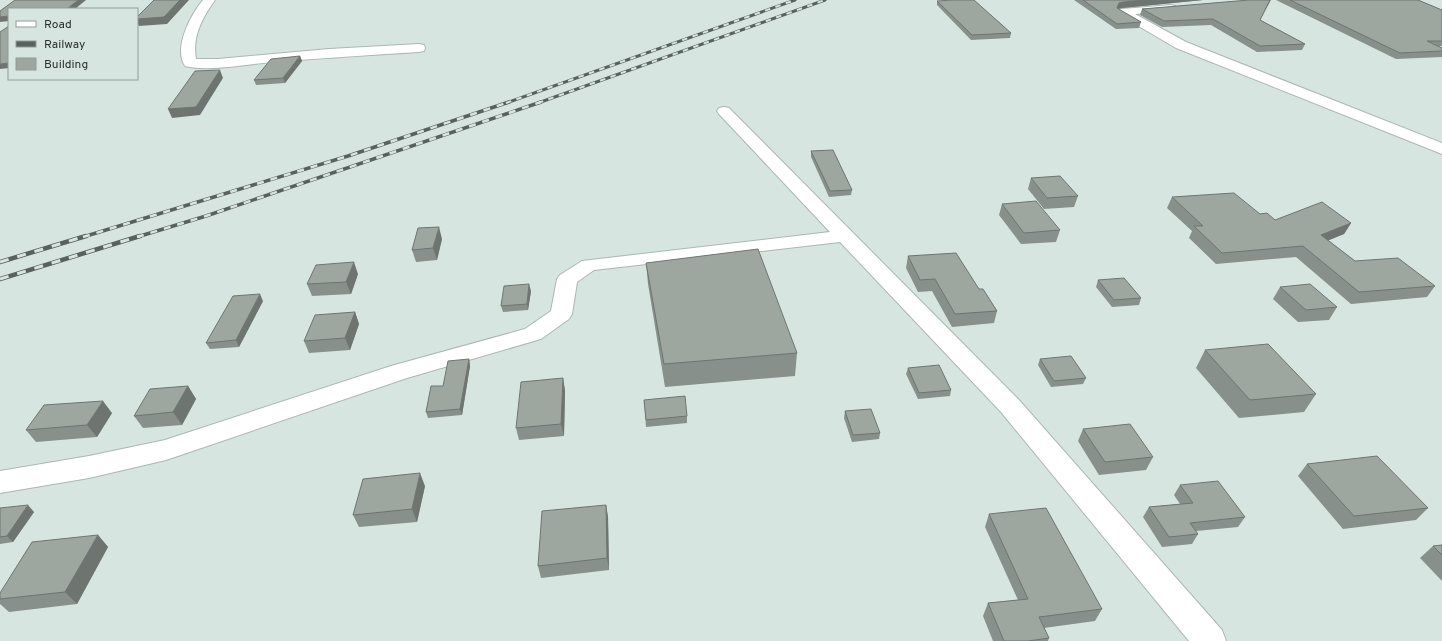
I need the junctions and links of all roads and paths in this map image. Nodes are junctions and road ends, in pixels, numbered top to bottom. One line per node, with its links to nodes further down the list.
1 (209, 0): 3 (street)
2 (1185, 7): 5 (street)
3 (419, 48)
4 (724, 111): 6 (street)
5 (1442, 149)
6 (846, 236): 7 (street); 8 (street)
7 (0, 482)
8 (1210, 641)

